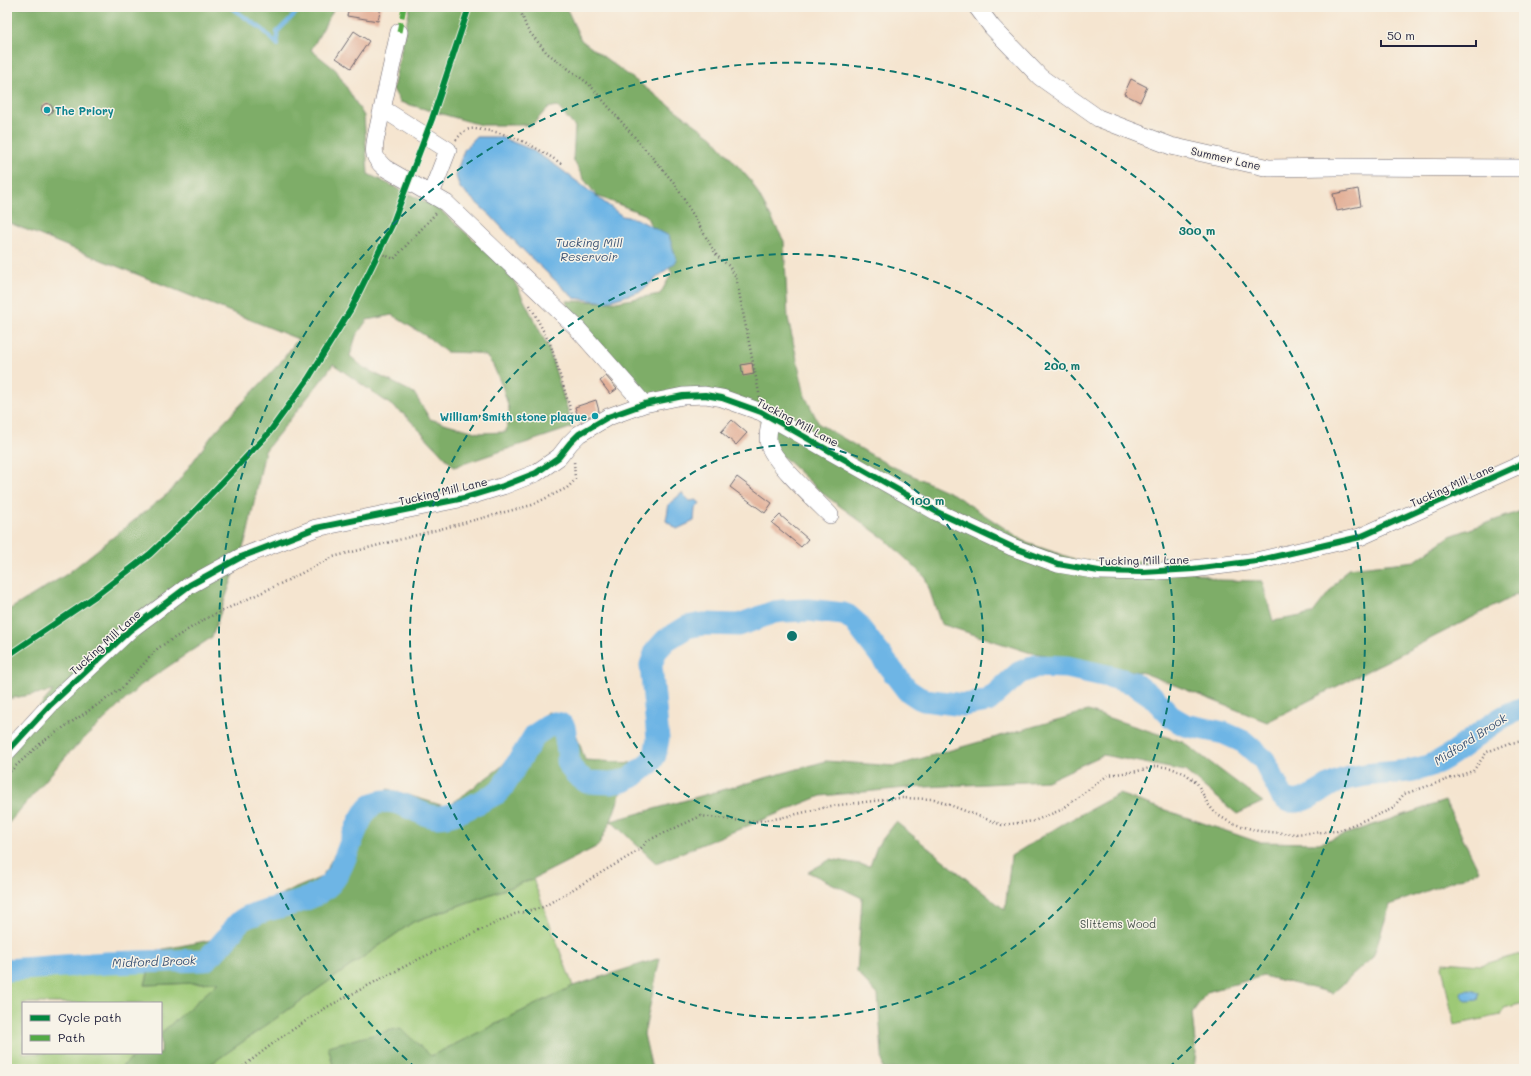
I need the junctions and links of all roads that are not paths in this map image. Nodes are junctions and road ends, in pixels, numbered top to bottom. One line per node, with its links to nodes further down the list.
1 (977, 7): 4 (street, Summer Lane)
2 (400, 32): 3 (street)
3 (383, 109): 5 (street); 5 (street)
4 (1524, 168)
5 (431, 194): 6 (street)
6 (644, 404): 7 (street, Tucking Mill Lane); 10 (street, Tucking Mill Lane)
7 (766, 415): 8 (street, Tucking Mill Lane); 9 (street)
8 (1524, 463)
9 (830, 515)
10 (7, 752)

